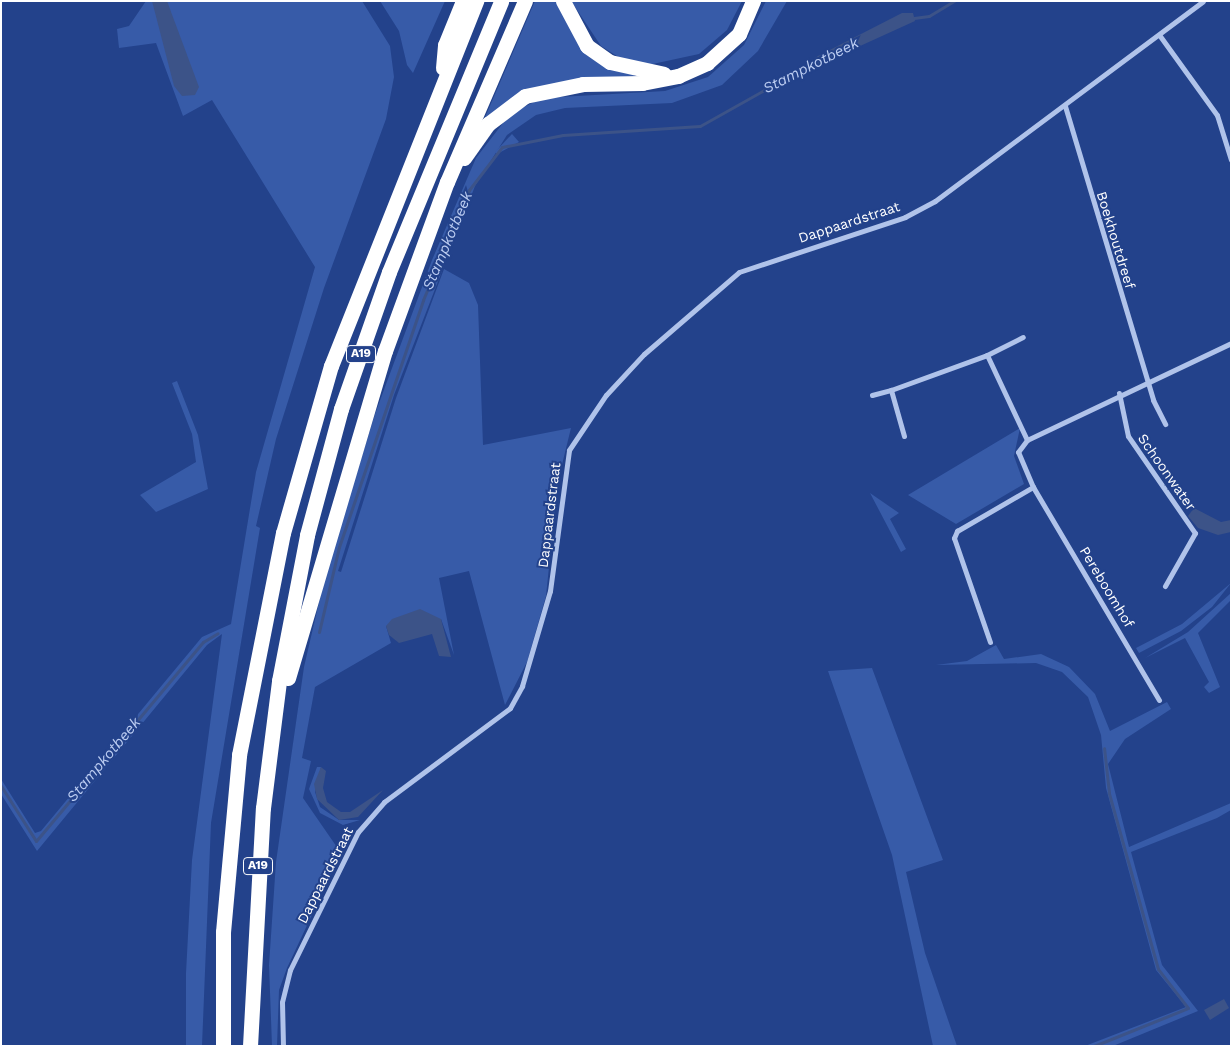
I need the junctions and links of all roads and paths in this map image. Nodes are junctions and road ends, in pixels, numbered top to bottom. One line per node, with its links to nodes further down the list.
1 (463, 1): 10 (highway)
2 (476, 1): 10 (highway, A19)
3 (500, 1): 28 (highway, A19)
4 (525, 1): 13 (highway)
5 (563, 1): 9 (highway)
6 (753, 1): 9 (highway)
7 (1203, 1): 8 (street, Dappaardstraat)
8 (1160, 36): 11 (street, Dappaardstraat); 12 (street)
9 (678, 76): 13 (highway)
10 (441, 82): 30 (highway, A19)
11 (1065, 106): 17 (street, Boekhoutdreef); 33 (street, Dappaardstraat)
12 (1231, 160)
13 (447, 182): 28 (highway)
14 (1022, 337): 16 (street)
15 (1231, 343): 17 (street)
16 (987, 355): 18 (street); 23 (street)
17 (1150, 379): 19 (street); 21 (street, Schoonwater)
18 (891, 390): 20 (street); 22 (street)
19 (1119, 393): 23 (street); 25 (street, Schoonwater)
20 (872, 395)
21 (1165, 424)
22 (904, 436)
23 (1027, 440): 24 (street, Pereboomhof)
24 (1033, 487): 26 (street); 27 (street, Pereboomhof)
25 (1164, 586)
26 (990, 642)
27 (1159, 700)
28 (274, 722): 29 (highway, A19)
29 (251, 1012): 31 (highway, A19); 32 (highway)
30 (221, 1041)
31 (250, 1046)
32 (259, 1046)
33 (283, 1046)

